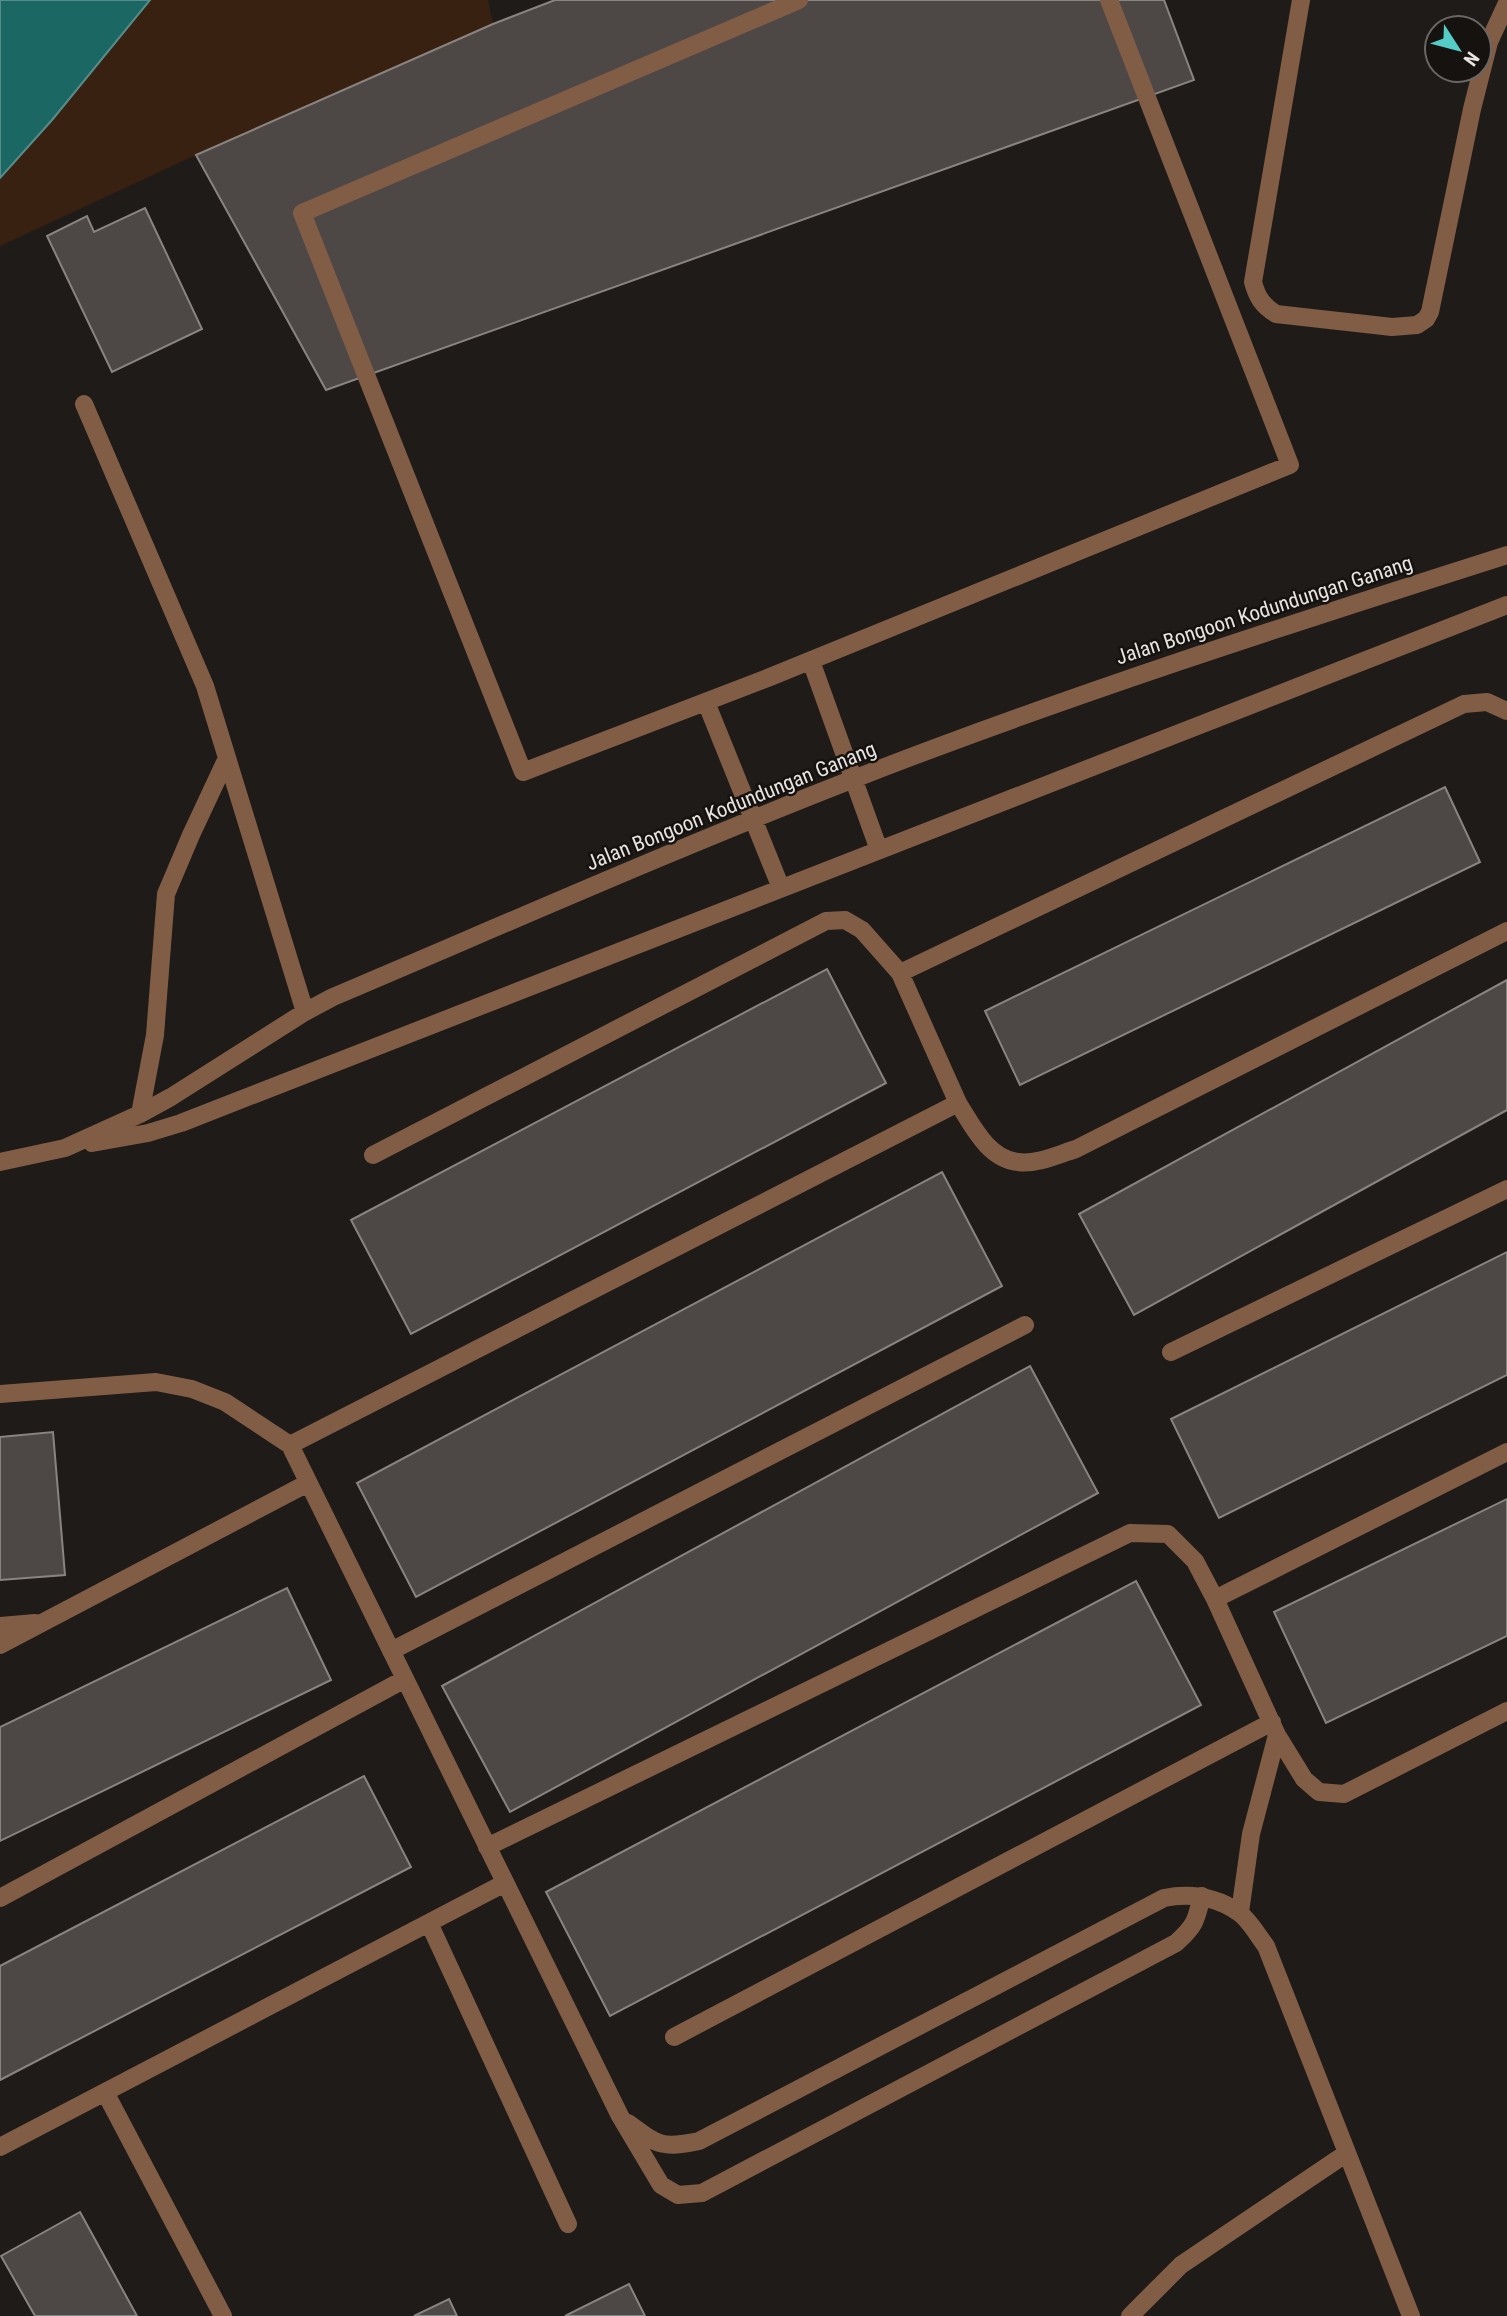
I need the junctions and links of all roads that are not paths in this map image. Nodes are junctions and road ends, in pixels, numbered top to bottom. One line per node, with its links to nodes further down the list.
1 (799, 0): 9 (street)
2 (1109, 0): 8 (street)
3 (1301, 0): 4 (street)
4 (1507, 3)
5 (84, 404): 11 (street)
6 (1507, 555): 12 (street, Jalan Bongoon Kodundungan Ganang)
7 (1507, 604): 14 (street)
8 (811, 661): 9 (street); 12 (street)
9 (706, 702): 13 (street)
10 (1507, 711): 17 (street)
11 (227, 758): 18 (street); 20 (street)
12 (853, 779): 13 (street, Jalan Bongoon Kodundungan Ganang); 14 (street)
13 (754, 819): 15 (street); 18 (street, Jalan Bongoon Kodundungan Ganang)
14 (879, 850): 15 (street)
15 (781, 888): 21 (street)
16 (1507, 930): 19 (street)
17 (900, 973): 19 (street); 22 (street)
18 (305, 1012): 20 (street, Jalan Bongoon Kodundungan Ganang)
19 (958, 1103): 28 (street)
20 (140, 1114): 21 (street, Jalan Bongoon Kodundungan Ganang)
21 (65, 1148): 23 (street, Jalan Bongoon Kodundungan Ganang)
22 (373, 1155)
23 (0, 1162)
24 (1507, 1189): 26 (street)
25 (1025, 1325): 35 (street)
26 (1171, 1352)
27 (0, 1394): 28 (street)
28 (289, 1445): 30 (street)
29 (1507, 1452): 31 (street)
30 (308, 1483): 32 (street); 35 (street)
31 (1215, 1599): 38 (street); 39 (street)
32 (42, 1623): 33 (street); 34 (street)
33 (0, 1626)
34 (0, 1645)
35 (391, 1651): 36 (street)
36 (405, 1679): 39 (street); 42 (street)
37 (1507, 1711): 38 (street)
38 (1274, 1728): 43 (street); 45 (street)
39 (487, 1847): 40 (street)
40 (505, 1883): 44 (street); 47 (street)
41 (1202, 1896): 43 (street); 47 (street); 47 (street)
42 (0, 1898)
43 (1240, 1912): 49 (street)
44 (429, 1923): 46 (street); 50 (street)
45 (674, 2037)
46 (105, 2092): 48 (street); 51 (street)
47 (620, 2116)
48 (0, 2147)
49 (1347, 2153): 52 (street); 53 (street)
50 (568, 2224)
51 (223, 2316)
52 (1130, 2316)
53 (1410, 2316)

